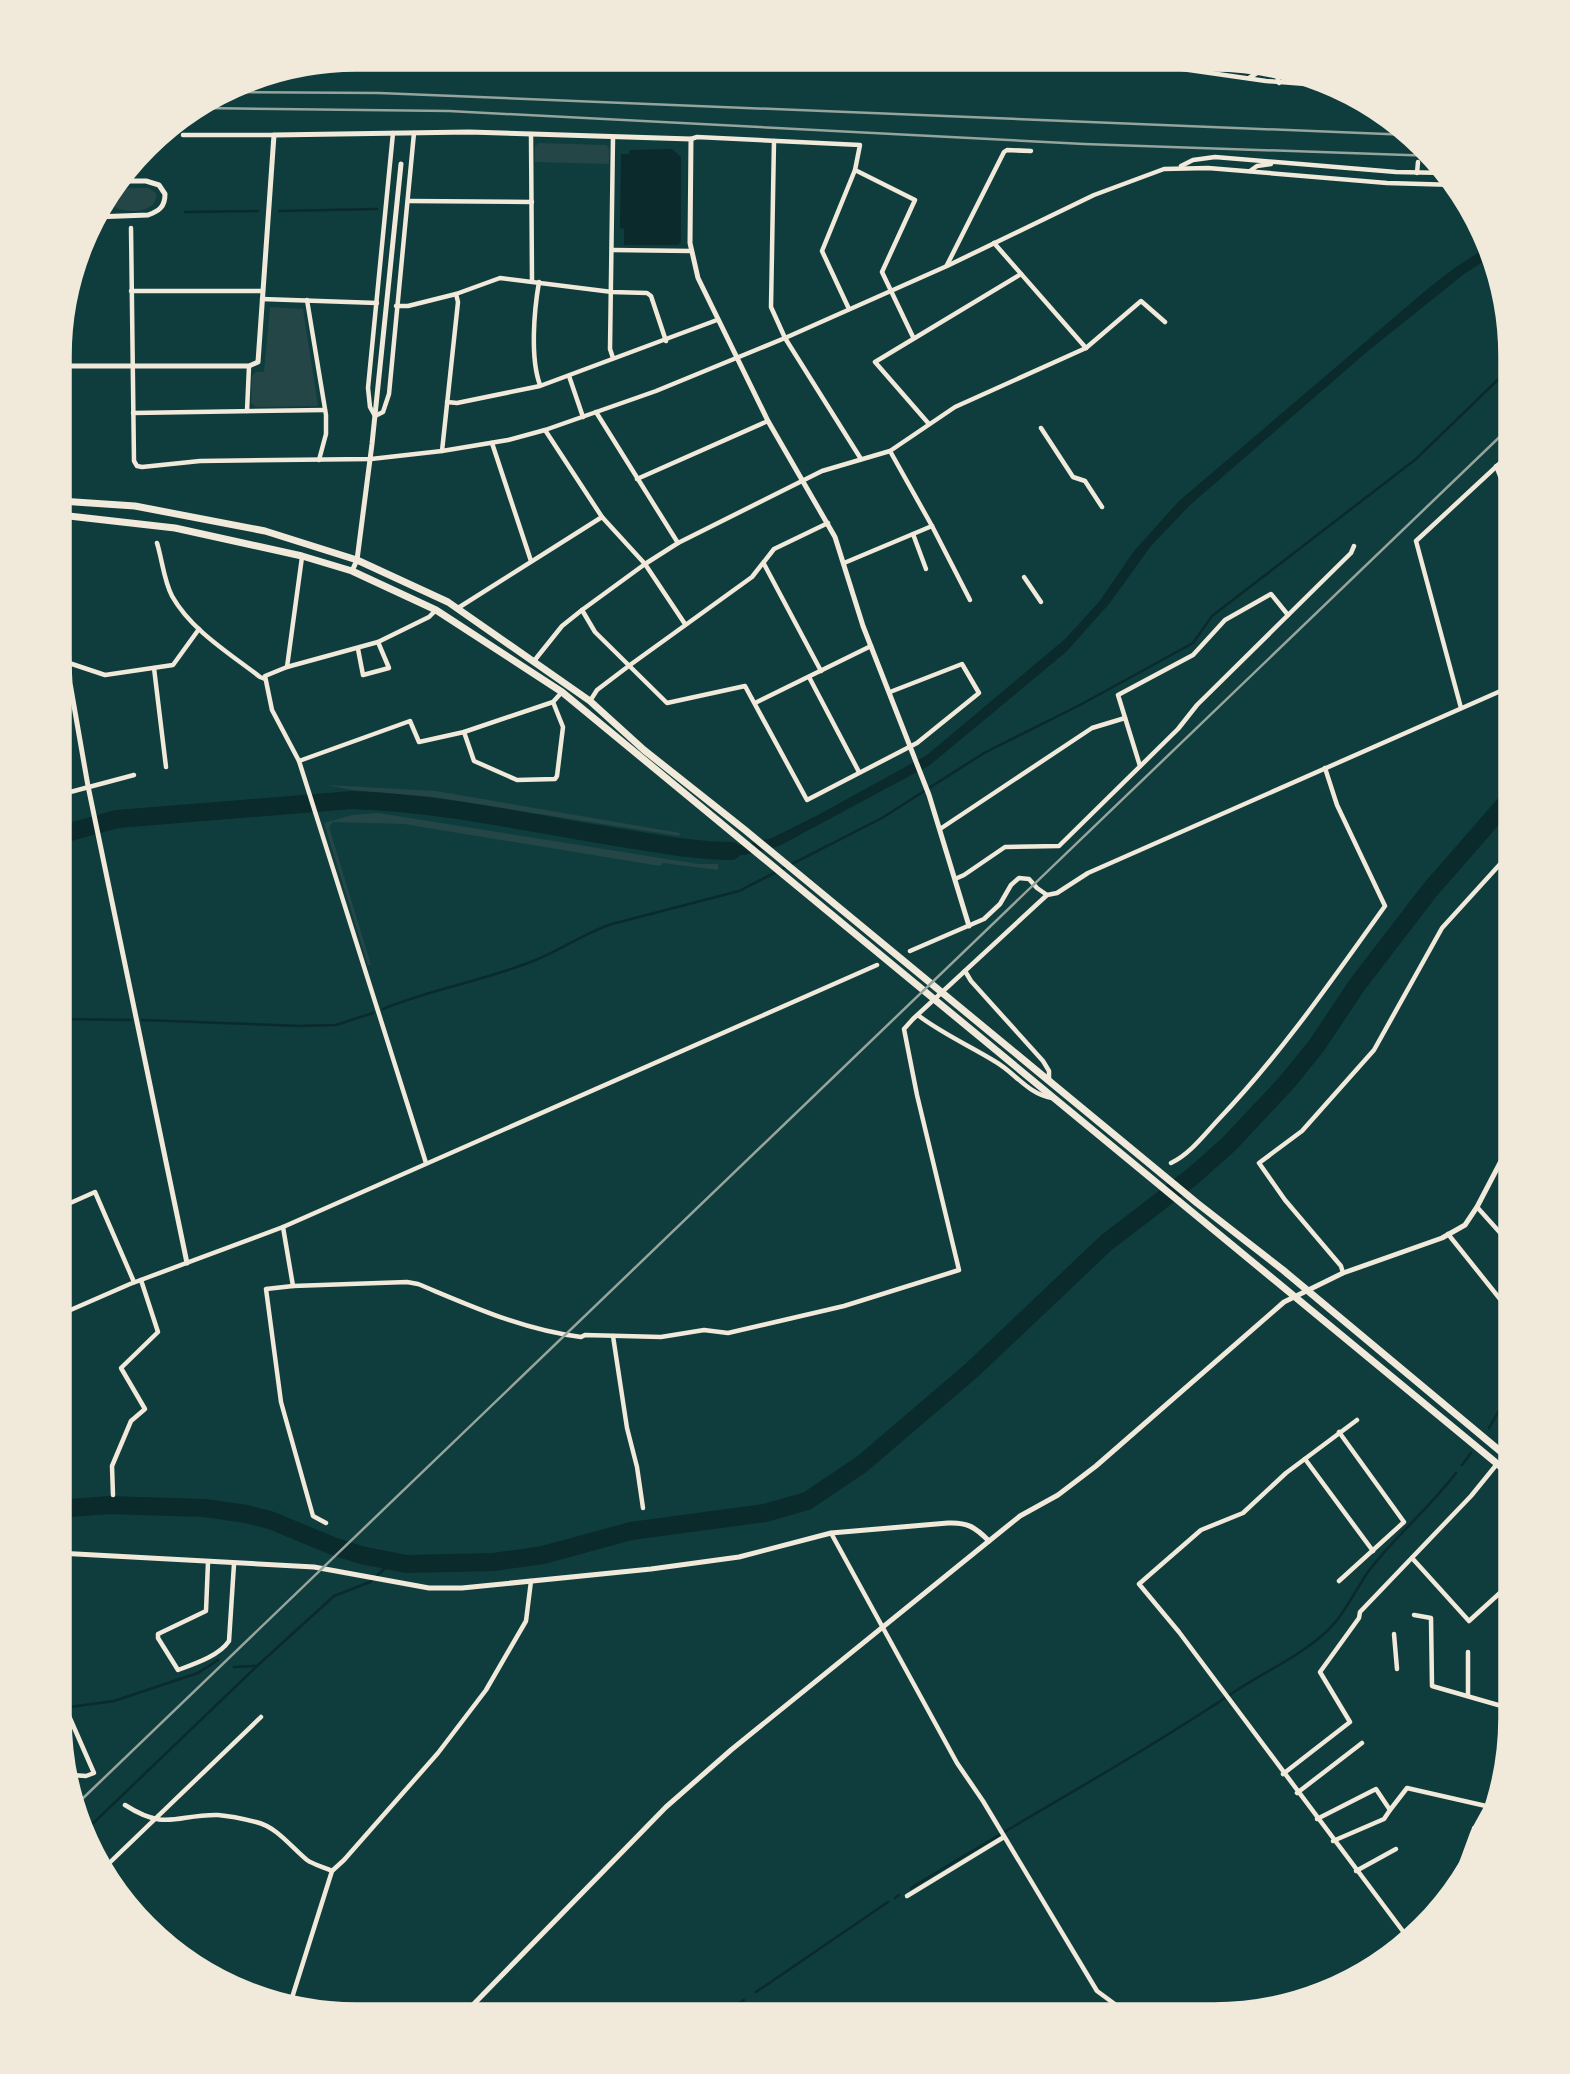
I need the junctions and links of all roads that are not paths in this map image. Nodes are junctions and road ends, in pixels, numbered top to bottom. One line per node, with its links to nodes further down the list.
1 (1191, 70): 4 (street)
2 (1257, 73): 4 (street)
3 (1277, 77): 5 (street)
4 (1249, 78): 5 (street)
5 (1279, 83): 6 (street)
6 (1303, 84)
7 (393, 133): 8 (street); 11 (street); 44 (street)
8 (414, 133): 9 (street); 26 (street)
9 (531, 134): 12 (street); 27 (street)
10 (183, 135): 11 (street)
11 (274, 135): 38 (street)
12 (613, 136): 13 (street); 31 (street)
13 (691, 139): 14 (street); 32 (street)
14 (774, 141): 20 (street); 50 (street)
15 (1031, 151): 33 (street)
16 (1418, 162): 22 (street)
17 (401, 164): 65 (street)
18 (1275, 164): 19 (street); 21 (street); 22 (street)
19 (1179, 167): 21 (street); 30 (street)
20 (855, 170): 37 (street); 46 (street)
21 (1249, 172): 25 (street)
22 (1417, 173): 23 (street)
23 (1434, 173)
24 (130, 181): 28 (street)
25 (1443, 185)
26 (408, 201): 27 (street); 45 (street)
27 (532, 202): 35 (street)
28 (106, 217)
29 (131, 228): 39 (street)
30 (994, 243): 33 (street); 34 (street)
31 (613, 250): 32 (street); 40 (street)
32 (691, 251): 47 (street)
33 (947, 265): 37 (street)
34 (1021, 274): 49 (street); 52 (street)
35 (532, 281): 36 (street); 41 (street)
36 (540, 282): 40 (street); 59 (street)
37 (890, 290): 46 (street); 49 (street)
38 (263, 291): 39 (street); 42 (street)
39 (131, 292): 56 (street)
40 (612, 292): 51 (street); 53 (street)
41 (456, 294): 45 (street); 60 (street)
42 (262, 299): 43 (street); 57 (street)
43 (307, 300): 44 (street); 61 (street)
44 (377, 303): 65 (street)
45 (396, 306): 65 (street)
46 (849, 309): 50 (street)
47 (717, 320): 51 (street); 54 (street)
48 (1165, 322): 52 (street)
49 (913, 337): 68 (street)
50 (785, 338): 54 (street); 74 (street)
51 (666, 341): 53 (street)
52 (1086, 348): 68 (street)
53 (613, 358): 58 (street)
54 (736, 359): 63 (street); 67 (street)
55 (70, 364): 56 (street)
56 (132, 365): 57 (street); 64 (street)
57 (249, 366): 62 (street)
58 (569, 376): 59 (street); 66 (street)
59 (540, 386): 60 (street)
60 (447, 402): 72 (street)
61 (325, 410): 62 (street); 76 (street)
62 (247, 411): 64 (street)
63 (596, 412): 66 (street); 80 (street)
64 (133, 413): 76 (street)
65 (375, 416): 75 (street)
66 (583, 417): 70 (street)
67 (768, 421): 80 (street); 81 (street)
68 (929, 424): 73 (street)
69 (1041, 428): 83 (street)
70 (545, 430): 71 (street); 85 (street)
71 (492, 443): 72 (street); 94 (street)
72 (442, 451): 75 (street)
73 (890, 452): 74 (street); 87 (street)
74 (861, 458): 81 (street)
75 (371, 459): 76 (street); 93 (street)
76 (319, 460)
77 (1500, 462): 78 (street)
78 (1496, 466): 79 (street); 127 (street)
79 (1500, 476)
80 (637, 479): 90 (street)
81 (802, 480): 86 (street); 90 (street)
82 (70, 502): 93 (main road)
83 (1102, 507)
84 (70, 516): 92 (main road)
85 (602, 517): 94 (street); 96 (street)
86 (828, 523): 95 (street); 97 (street)
87 (932, 526): 88 (street); 101 (street)
88 (913, 534): 95 (street); 98 (street)
89 (158, 543): 108 (street)
90 (678, 543): 96 (street)
91 (1354, 546): 106 (street)
92 (302, 556): 99 (main road); 115 (street)
93 (357, 559): 99 (street); 103 (main road)
94 (531, 562): 103 (street)
95 (844, 563): 110 (street)
96 (645, 564): 105 (street); 107 (street)
97 (764, 564): 107 (street); 117 (street)
98 (926, 569)
99 (352, 571): 104 (main road)
100 (1024, 577): 102 (street)
101 (970, 600)
102 (1041, 602)
103 (458, 608): 112 (main road)
104 (436, 610): 109 (street); 122 (main road)
105 (582, 610): 112 (street); 114 (street)
106 (1288, 615): 128 (street); 132 (street)
107 (685, 624): 114 (street)
108 (199, 629): 116 (street); 119 (street)
109 (378, 642): 111 (street); 111 (street)
110 (871, 646): 117 (street); 123 (street)
111 (358, 649): 115 (street)
112 (534, 661): 124 (main road)
113 (70, 663): 116 (street)
114 (630, 665): 124 (street); 126 (street)
115 (287, 667): 119 (street)
116 (153, 668): 133 (street)
117 (821, 671): 118 (street)
118 (809, 677): 126 (street); 135 (street)
119 (265, 679): 131 (street)
120 (70, 683): 137 (street)
121 (1500, 690): 127 (street)
122 (562, 692): 125 (street); 149 (main road)
123 (890, 692): 130 (street); 130 (street)
124 (590, 701): 148 (main road)
125 (553, 702): 129 (street); 129 (street)
126 (755, 703): 135 (street)
127 (1461, 708): 134 (street)
128 (1125, 719): 132 (street); 139 (street)
129 (464, 732): 131 (street)
130 (911, 746): 135 (street); 139 (street)
131 (299, 761): 151 (street)
132 (1140, 766): 141 (street)
133 (166, 767)
134 (1325, 768): 142 (street); 152 (street)
135 (859, 772)
136 (134, 775): 137 (street)
137 (88, 786): 138 (street); 158 (street)
138 (70, 792)
139 (940, 829): 141 (street)
140 (1500, 864): 159 (street)
141 (955, 878): 143 (street)
142 (1047, 895): 143 (street); 146 (street)
143 (969, 926): 144 (street)
144 (910, 951)
145 (877, 965): 151 (street)
146 (965, 971): 147 (street); 148 (street)
147 (919, 1016): 149 (street); 167 (street)
148 (1049, 1082): 163 (main road)
149 (1052, 1098): 164 (main road)
150 (1500, 1162): 154 (street)
151 (426, 1163): 155 (street)
152 (1171, 1163)
153 (70, 1203): 161 (street)
154 (1477, 1208): 156 (street); 157 (street)
155 (283, 1227): 158 (street); 162 (street)
156 (1500, 1233)
157 (1448, 1234): 159 (street); 165 (street)
158 (187, 1264): 160 (street)
159 (1343, 1273): 163 (street)
160 (141, 1280): 161 (street); 174 (street)
161 (134, 1282): 166 (street)
162 (293, 1286): 167 (street); 176 (street)
163 (1307, 1290): 164 (street); 170 (main road)
164 (1292, 1297): 172 (main road); 178 (street)
165 (1500, 1299)
166 (70, 1310)
167 (613, 1336): 175 (street)
168 (1357, 1420): 169 (street)
169 (1339, 1432): 171 (street); 179 (street)
170 (1500, 1451)
171 (1305, 1459): 179 (street); 197 (street)
172 (1497, 1464): 173 (main road); 181 (street)
173 (1500, 1466)
174 (113, 1495)
175 (643, 1508)
176 (327, 1523)
177 (831, 1533): 178 (street); 184 (street); 188 (street)
178 (989, 1541): 188 (street)
179 (1373, 1551): 185 (street)
180 (70, 1554): 182 (street)
181 (1412, 1558): 186 (street); 197 (street)
182 (208, 1562): 183 (street); 183 (street)
183 (234, 1564): 184 (street)
184 (531, 1581): 211 (street)
185 (1339, 1581)
186 (1500, 1593)
187 (1414, 1615): 192 (street)
188 (883, 1628): 206 (street); 216 (street)
189 (1394, 1634): 191 (street)
190 (1468, 1652): 192 (street)
191 (1397, 1669)
192 (1468, 1696): 193 (street)
193 (1500, 1705)
194 (261, 1717): 203 (street)
195 (70, 1718): 198 (street)
196 (1362, 1743): 199 (street)
197 (1283, 1774): 199 (street)
198 (76, 1776)
199 (1297, 1793): 204 (street)
200 (125, 1805): 203 (street)
201 (1486, 1806): 202 (street); 205 (street)
202 (1390, 1810): 204 (street); 207 (street)
203 (154, 1819): 209 (street); 211 (street)
204 (1317, 1819): 207 (street)
205 (1474, 1829): 210 (street)
206 (1004, 1838): 213 (street); 217 (street)
207 (1334, 1841): 212 (street)
208 (1396, 1849): 212 (street)
209 (109, 1863)
210 (1460, 1865)
211 (332, 1871): 215 (street)
212 (1356, 1871): 214 (street)
213 (907, 1896)
214 (1404, 1932)
215 (292, 1997)
216 (474, 2004)
217 (1114, 2004)

